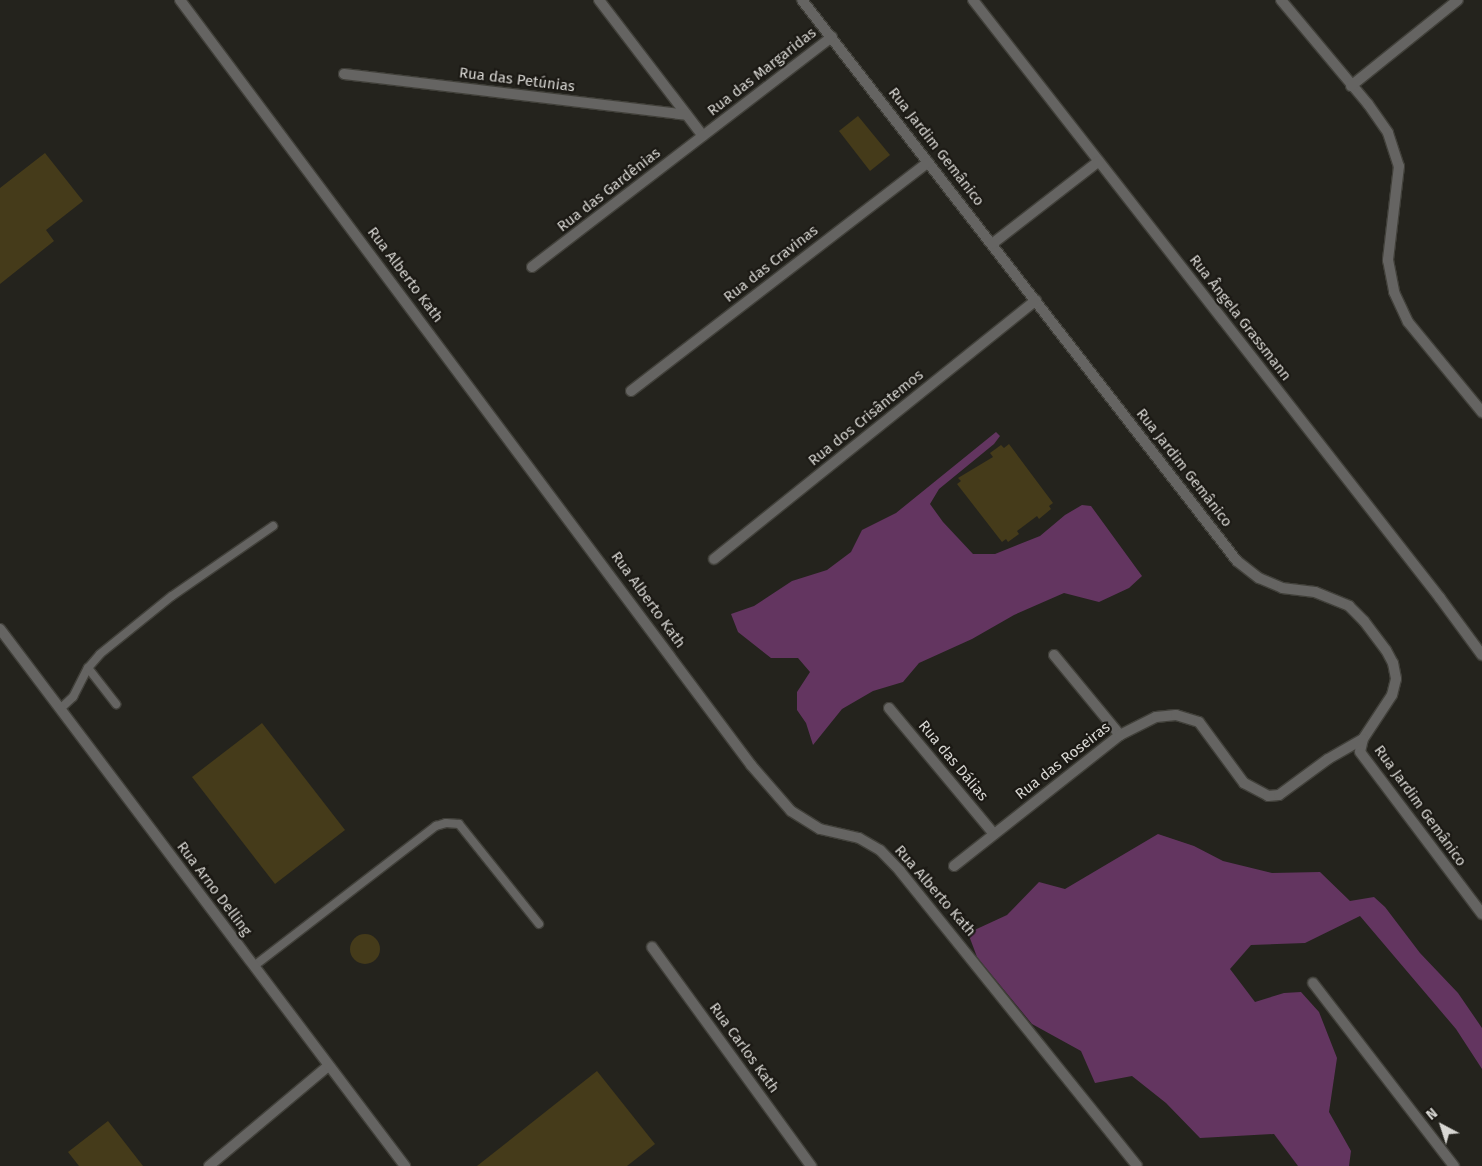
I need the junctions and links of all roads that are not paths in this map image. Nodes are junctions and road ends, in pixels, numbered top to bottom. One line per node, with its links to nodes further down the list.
1 (180, 0): 41 (street, Rua Alberto Kath)
2 (599, 0): 10 (street, Rua das Margaridas)
3 (802, 0): 7 (street, Rua Jardim Gemânico)
4 (973, 0): 12 (street, Rua Ângela Grassmann)
5 (1281, 0): 9 (street)
6 (1458, 0): 9 (street)
7 (832, 37): 11 (street, Rua das Margaridas); 13 (street, Rua Jardim Gemânico)
8 (344, 74): 10 (street, Rua das Petúnias)
9 (1351, 86): 18 (street)
10 (687, 115): 11 (street, Rua das Margaridas)
11 (703, 136): 15 (street, Rua das Gardênias)
12 (1099, 161): 14 (street); 23 (street, Rua Ângela Grassmann)
13 (928, 162): 14 (street, Rua Jardim Gemânico); 17 (street, Rua das Cravinas)
14 (992, 244): 16 (street, Rua Jardim Gemânico)
15 (532, 267)
16 (1036, 300): 20 (street, Rua dos Crisântemos); 29 (street, Rua Jardim Gemânico)
17 (631, 391)
18 (1482, 412)
19 (273, 526): 24 (lane)
20 (714, 559)
21 (0, 631): 27 (street, Rua Arno Delling)
22 (1054, 655): 28 (street)
23 (1482, 655)
24 (88, 668): 25 (lane); 27 (lane)
25 (116, 704)
26 (889, 708): 30 (street, Rua das Dálias)
27 (60, 709): 35 (street, Rua Arno Delling)
28 (1120, 735): 29 (street, Rua das Roseiras); 30 (street, Rua das Roseiras)
29 (1363, 739): 32 (street, Rua Jardim Gemânico)
30 (994, 834): 31 (street, Rua das Roseiras)
31 (954, 866)
32 (1482, 914)
33 (539, 924): 35 (lane)
34 (652, 947): 40 (street, Rua Carlos Kath)
35 (254, 966): 37 (street, Rua Arno Delling)
36 (1312, 983): 42 (street)
37 (328, 1066): 38 (street); 39 (street, Rua Arno Delling)
38 (209, 1166)
39 (405, 1166)
40 (811, 1166)
41 (1136, 1166)
42 (1454, 1166)

